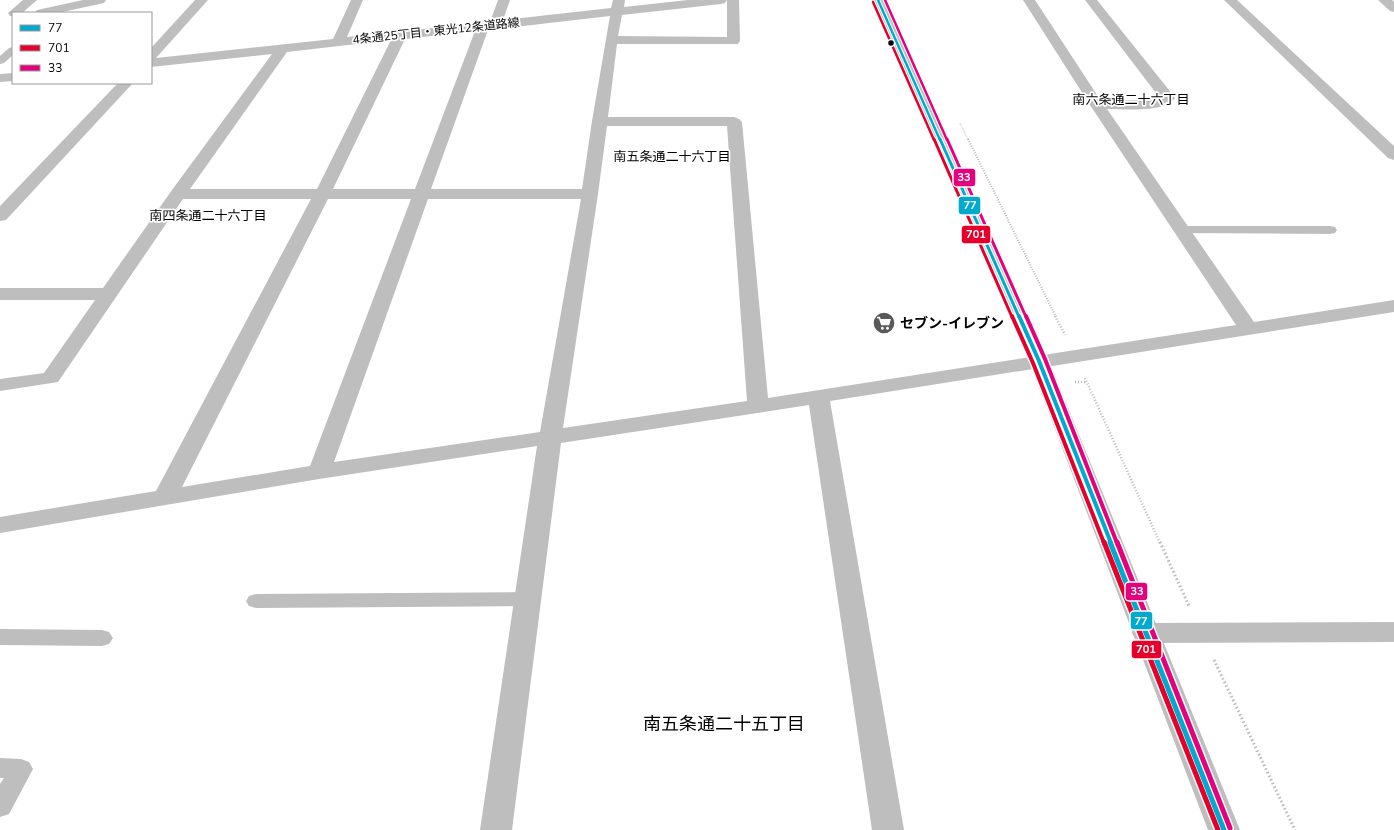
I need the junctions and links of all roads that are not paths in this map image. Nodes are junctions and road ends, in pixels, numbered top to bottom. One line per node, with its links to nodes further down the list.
1 (31, 0): 17 (street)
2 (100, 0): 16 (street)
3 (202, 0): 27 (street)
4 (357, 0): 24 (street)
5 (504, 0): 21 (street)
6 (721, 0): 13 (street, 4条通25丁目・東光12条道路線)
7 (733, 0): 23 (street)
8 (878, 0): 45 (street)
9 (1029, 0): 31 (street)
10 (1091, 0): 31 (street)
11 (1230, 0): 33 (street)
12 (1384, 0): 15 (street)
13 (706, 1): 14 (street, 4条通25丁目・東光12条道路線)
14 (618, 6): 21 (street, 4条通25丁目・東光12条道路線); 23 (street)
15 (1394, 8)
16 (62, 11): 18 (street)
17 (15, 12)
18 (52, 12)
19 (12, 15): 20 (street)
20 (12, 19)
21 (489, 25): 22 (street, 4条通25丁目・東光12条道路線); 35 (street)
22 (400, 34): 24 (street, 4条通25丁目・東光12条道路線); 34 (street)
23 (611, 40): 32 (street)
24 (338, 42): 25 (street, 4条通25丁目・東光12条道路線)
25 (282, 48): 29 (street, 4条通25丁目・東光12条道路線); 36 (street)
26 (12, 51): 28 (lane)
27 (152, 55)
28 (0, 61)
29 (152, 63)
30 (125, 84): 38 (street)
31 (1097, 105): 39 (street)
32 (599, 121): 37 (street); 48 (street)
33 (1394, 155)
34 (324, 193): 35 (street); 36 (street); 51 (street)
35 (422, 193): 37 (street); 50 (street)
36 (178, 194): 42 (street)
37 (590, 194): 49 (street)
38 (0, 216)
39 (1182, 230): 40 (lane); 44 (street)
40 (1330, 230)
41 (0, 294): 42 (street)
42 (109, 294): 46 (street)
43 (1390, 312): 44 (street)
44 (1249, 329): 45 (street)
45 (1039, 361): 47 (street); 56 (street)
46 (0, 385)
47 (818, 396): 48 (street); 62 (street)
48 (758, 406): 49 (street)
49 (550, 437): 50 (street); 53 (street)
50 (320, 472): 51 (street)
51 (165, 497): 52 (street)
52 (0, 525)
53 (528, 600): 54 (lane); 61 (street)
54 (256, 601)
55 (1394, 632): 56 (street)
56 (1146, 633): 63 (street)
57 (0, 637): 58 (lane)
58 (102, 638)
59 (0, 768): 60 (lane)
60 (0, 807)
61 (496, 830)
62 (888, 830)
63 (1224, 830)

